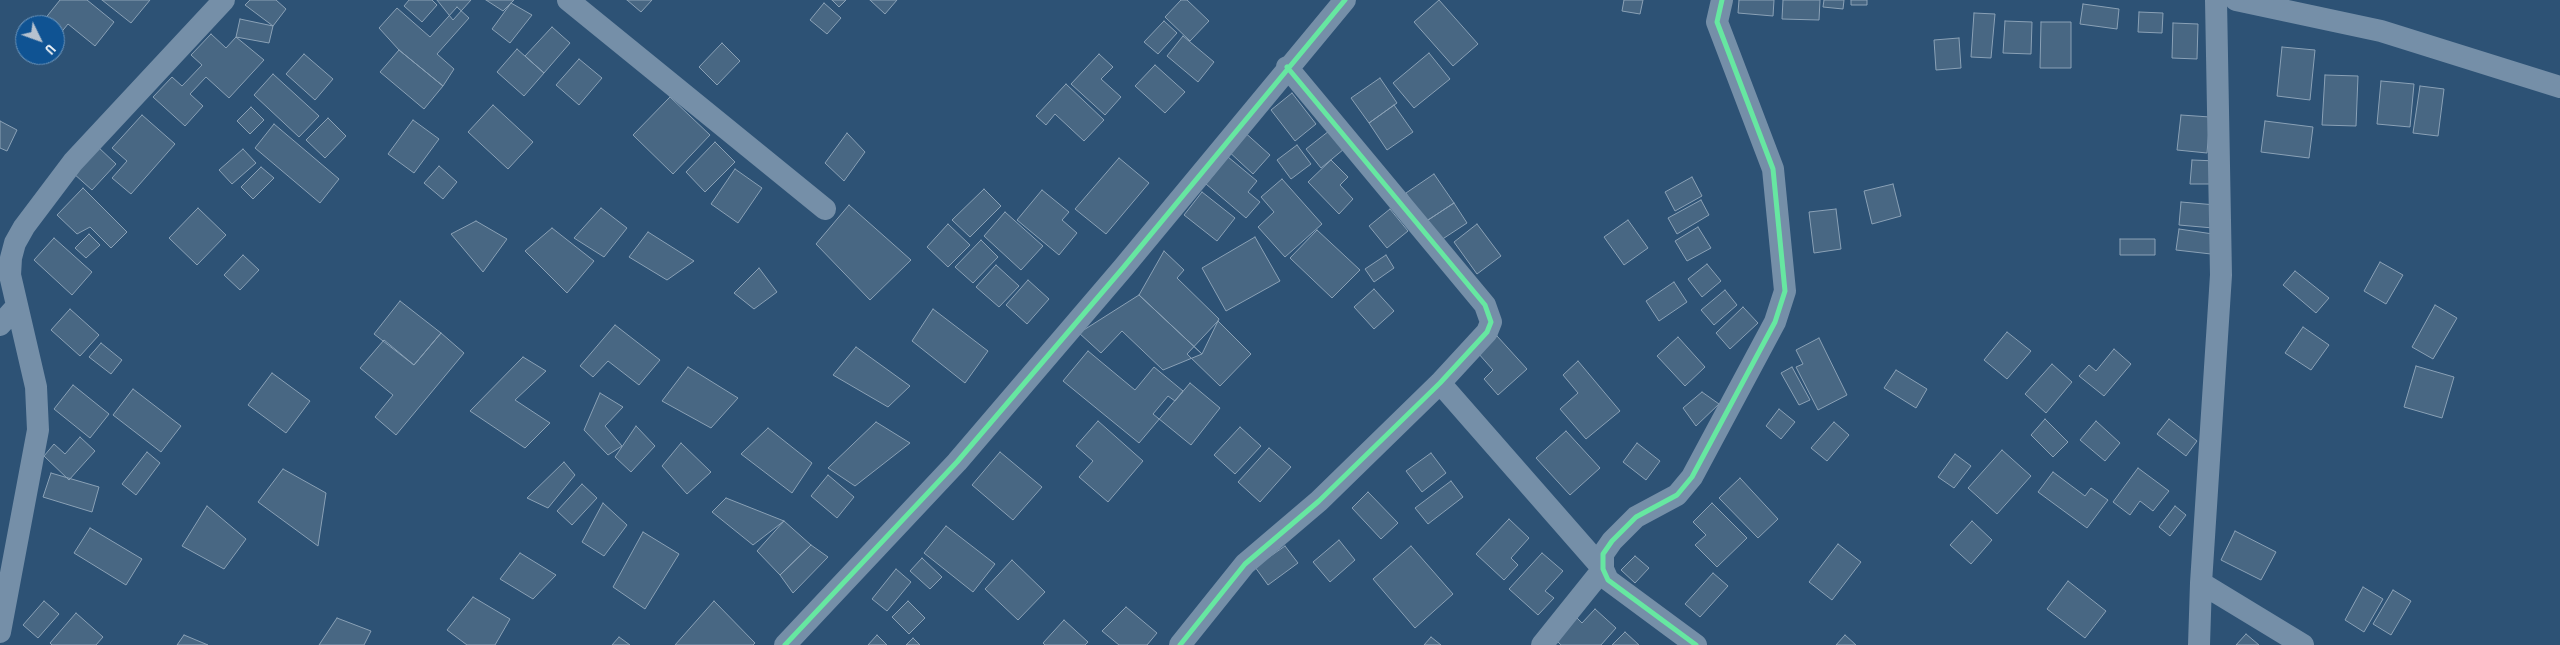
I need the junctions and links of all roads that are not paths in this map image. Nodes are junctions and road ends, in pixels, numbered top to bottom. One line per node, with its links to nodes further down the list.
1 (224, 0): 10 (street)
2 (568, 0): 9 (street)
3 (1345, 0): 7 (street)
4 (1722, 0): 13 (street)
5 (2216, 0): 14 (street)
6 (2236, 0): 8 (street)
7 (1287, 67): 12 (street); 16 (street)
8 (2560, 87)
9 (825, 209)
10 (17, 306): 11 (street); 15 (street)
11 (0, 325)
12 (1440, 383): 13 (street); 17 (street)
13 (1603, 568): 18 (street); 19 (street)
14 (2202, 583): 20 (street); 21 (street)
15 (0, 632)
16 (785, 645)
17 (1180, 645)
18 (1542, 645)
19 (1696, 645)
20 (2199, 645)
21 (2302, 645)

